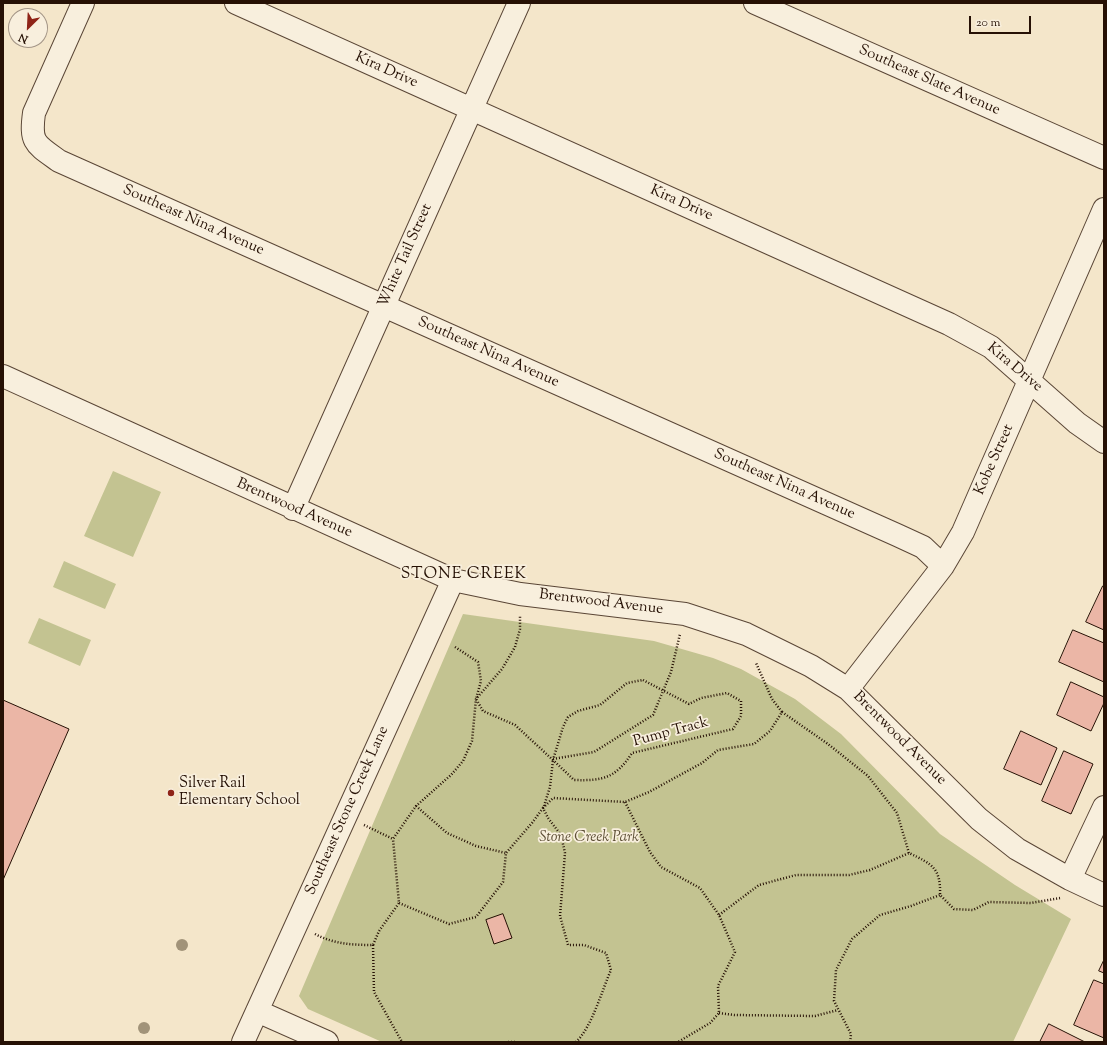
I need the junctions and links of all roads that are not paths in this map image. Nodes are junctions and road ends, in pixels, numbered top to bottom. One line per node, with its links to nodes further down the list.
1 (83, 3): 8 (street, Southeast Nina Avenue)
2 (236, 3): 5 (street, Kira Drive)
3 (519, 3): 5 (street, White Tail Street)
4 (755, 3): 6 (street, Southeast Slate Avenue)
5 (471, 110): 8 (street, White Tail Street); 10 (street, Kira Drive)
6 (1104, 158)
7 (1104, 209): 10 (street, Kobe Street)
8 (383, 307): 12 (street, White Tail Street); 13 (street, Southeast Nina Avenue)
9 (3, 376): 12 (street, Brentwood Avenue)
10 (1030, 380): 11 (street, Kira Drive); 13 (street, Kobe Street)
11 (1104, 442)
12 (293, 509): 14 (street, Brentwood Avenue)
13 (943, 566): 15 (street, Kobe Street)
14 (452, 580): 15 (street, Brentwood Avenue); 19 (street, Southeast Stone Creek Lane)
15 (848, 689): 17 (street, Brentwood Avenue)
16 (1104, 807): 17 (street)
17 (1070, 879): 18 (street, Brentwood Avenue)
18 (1104, 895)
19 (257, 1011): 20 (street, Southeast Stone Creek Lane); 21 (street)
20 (243, 1042)
21 (327, 1042)

